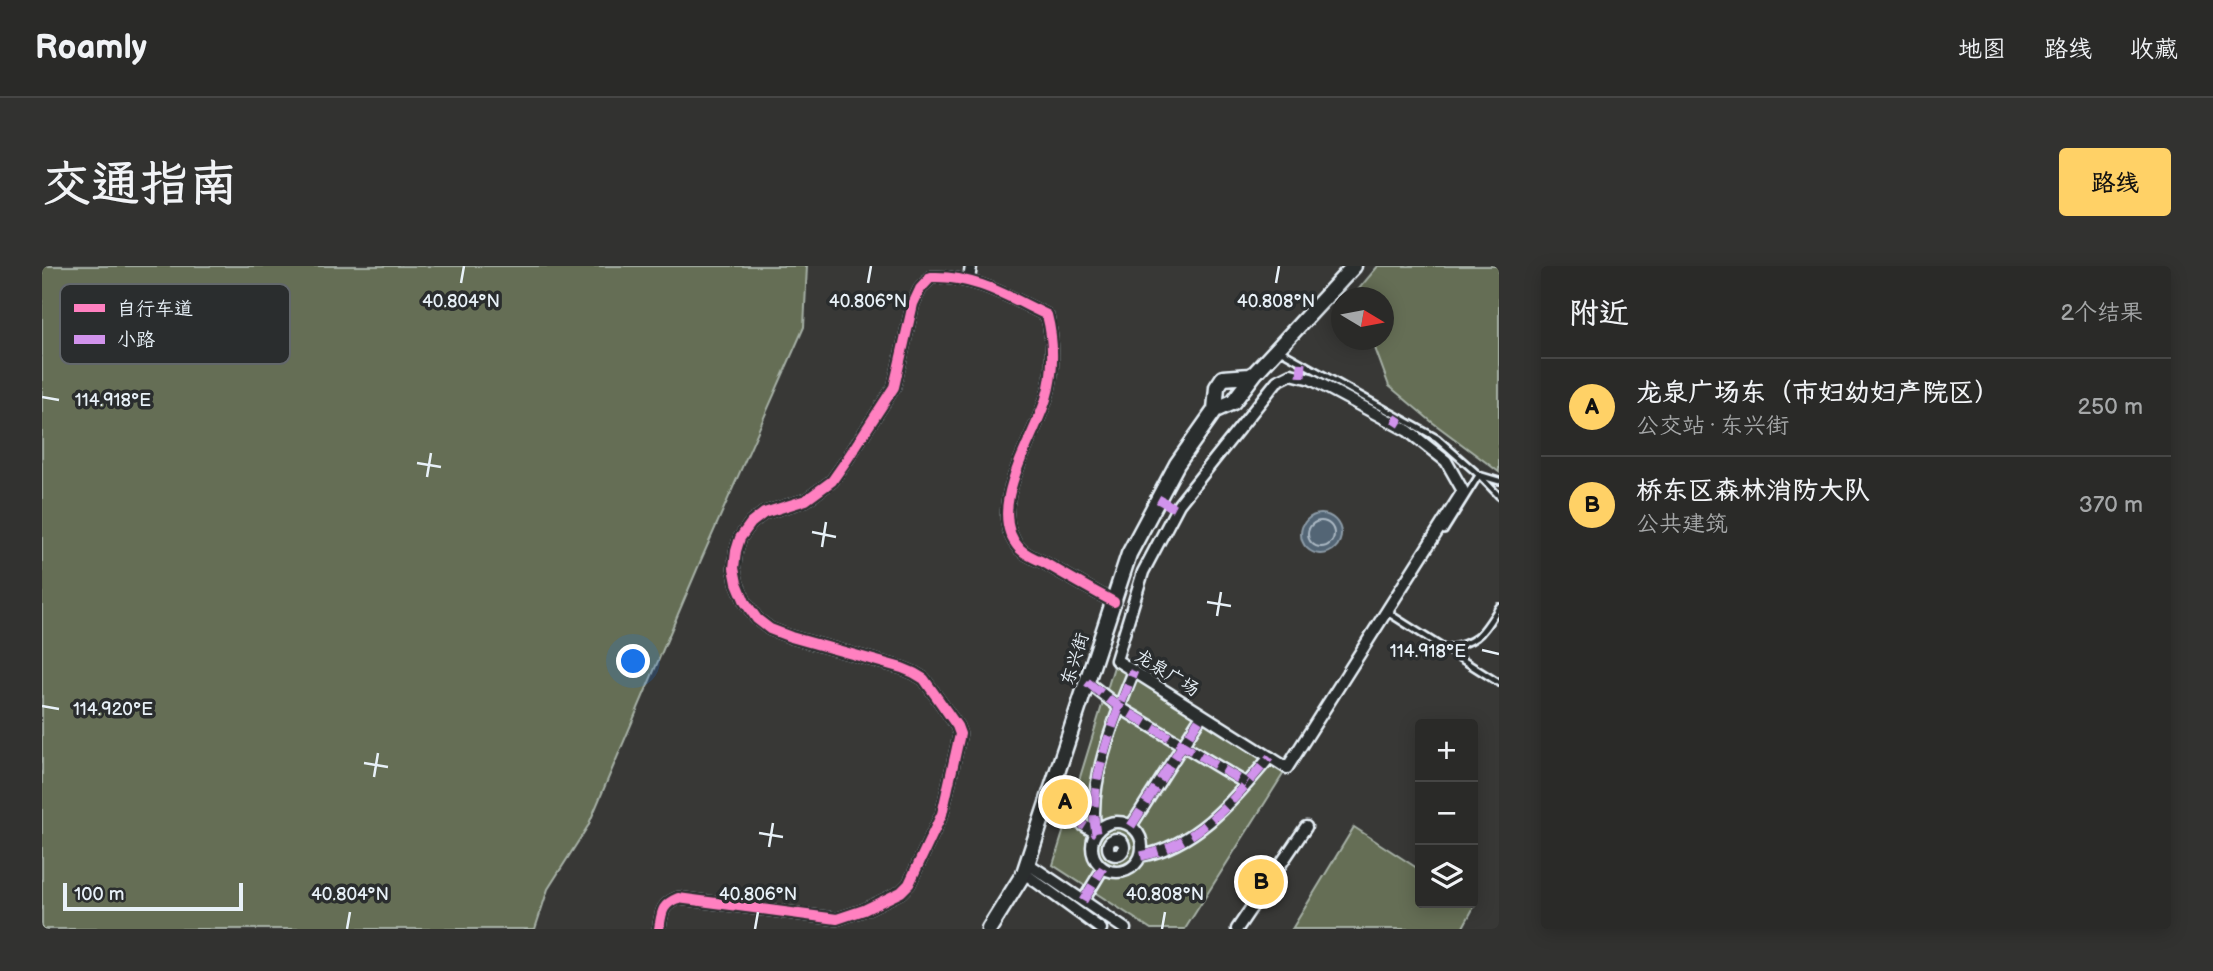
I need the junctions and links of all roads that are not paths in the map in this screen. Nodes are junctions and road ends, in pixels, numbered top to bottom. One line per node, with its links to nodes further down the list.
1 (971, 266): 3 (street)
2 (1354, 266): 4 (street)
3 (969, 280): 15 (street); 36 (street)
4 (1277, 349): 5 (lane); 6 (street)
5 (1302, 363): 7 (street); 9 (lane)
6 (1255, 373): 8 (street); 8 (street)
7 (1301, 377): 9 (street); 14 (street, 龙泉广场)
8 (1215, 410): 13 (street, 东兴街)
9 (1397, 421): 10 (lane); 17 (street)
10 (1479, 475): 11 (lane); 12 (lane); 17 (lane)
11 (1499, 481)
12 (1499, 496)
13 (1158, 499): 14 (street); 15 (street, 东兴街)
14 (1176, 509): 19 (street, 龙泉广场)
15 (1114, 602): 20 (street, 东兴街)
16 (1499, 607): 18 (lane)
17 (1388, 613): 18 (lane); 25 (street); 26 (lane)
18 (1444, 649): 21 (lane)
19 (1134, 671): 22 (street); 23 (street, 龙泉广场)
20 (1087, 682): 22 (street); 28 (street, 东兴街)
21 (1499, 683)
22 (1119, 707): 24 (street); 31 (street)
23 (1202, 715): 24 (street); 25 (street, 龙泉广场)
24 (1182, 747): 27 (street); 29 (street)
25 (1270, 757): 27 (street)
26 (1293, 766)
27 (1247, 784): 32 (street)
28 (1047, 803): 31 (street); 33 (street, 东兴街)
29 (1131, 826): 31 (street); 32 (street)
30 (1306, 827): 41 (street)
31 (1097, 834): 34 (street)
32 (1141, 856): 34 (street)
33 (1025, 868): 35 (street); 38 (street, 东兴街); 39 (street)
34 (1103, 869): 35 (street)
35 (1083, 901): 40 (street)
36 (837, 924): 37 (street)
37 (659, 929)
38 (989, 929)
39 (1101, 929)
40 (1125, 929)
41 (1237, 929)

